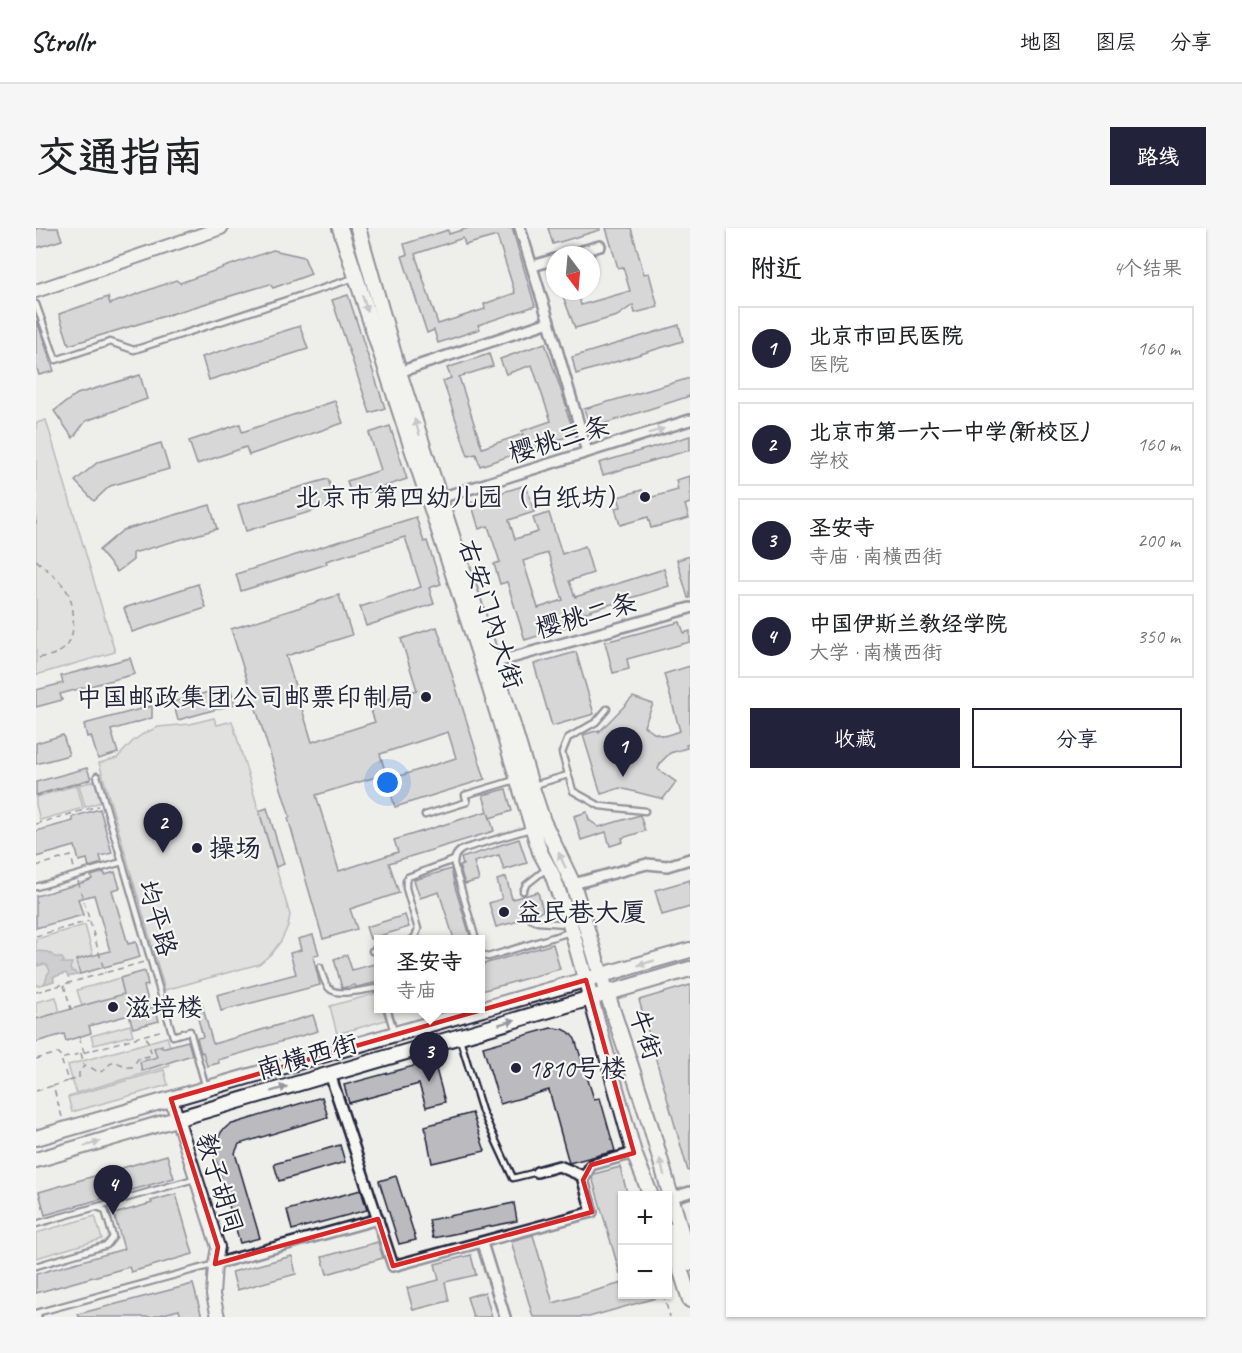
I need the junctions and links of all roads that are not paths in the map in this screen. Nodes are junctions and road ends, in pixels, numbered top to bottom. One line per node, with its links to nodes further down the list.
1 (221, 228): 8 (street)
2 (340, 228): 7 (main road, 右安门内大街)
3 (358, 228): 11 (main road, 右安门内大街)
4 (520, 228): 6 (street)
5 (546, 262): 6 (street)
6 (533, 266): 10 (street)
7 (356, 277): 9 (lane); 14 (main road, 右安门内大街, one-way to 14)
8 (36, 291)
9 (36, 304)
10 (549, 322): 11 (street); 13 (street)
11 (399, 372): 14 (main road, 右安门内大街, one-way to 11)
12 (690, 420): 13 (street, 樱桃三条, one-way to 12)
13 (587, 452): 14 (street, 樱桃三条)
14 (435, 500): 16 (main road, 右安门内大街)
15 (690, 608): 16 (street, 樱桃二条)
16 (488, 664): 20 (main road, 右安门内大街); 21 (main road, 右安门内大街)
17 (607, 709): 18 (lane)
18 (568, 775): 21 (lane); 22 (lane)
19 (97, 777): 27 (lane, 均平路)
20 (518, 779): 23 (lane); 24 (main road, 右安门内大街)
21 (531, 785): 29 (main road, 右安门内大街, one-way to 21)
22 (645, 811)
23 (425, 815)
24 (533, 828): 26 (lane); 28 (main road, 右安门内大街)
25 (690, 859): 29 (street)
26 (454, 860): 34 (lane); 35 (lane)
27 (122, 862): 30 (lane); 51 (lane, 均平路)
28 (549, 867): 31 (lane); 33 (main road, 右安门内大街)
29 (573, 884): 40 (main road, 右安门内大街)
30 (36, 887)
31 (523, 891)
32 (531, 919): 33 (lane)
33 (571, 928): 37 (lane); 41 (main road, 右安门内大街)
34 (416, 935)
35 (475, 935)
36 (690, 950): 40 (main road, 南横西街, one-way to 40)
37 (485, 956)
38 (320, 967): 42 (lane)
39 (690, 969): 43 (main road, 南横西街)
40 (601, 975): 41 (main road, 南横西街); 43 (main road, 牛街)
41 (586, 980): 44 (main road, 牛街); 45 (main road, 南横西街)
42 (374, 989)
43 (607, 992): 44 (main road, 南横西街); 61 (main road, 牛街, one-way to 43)
44 (591, 997): 49 (main road, 南横西街, one-way to 44); 55 (main road, 牛街)
45 (485, 1009)
46 (389, 1013): 48 (lane)
47 (469, 1013): 48 (main road, 南横西街)
48 (395, 1034): 51 (main road, 南横西街)
49 (459, 1036): 50 (main road, 南横西街); 57 (lane)
50 (330, 1074): 53 (main road, 南横西街, one-way to 50); 66 (street)
51 (206, 1089): 52 (main road, 南横西街)
52 (171, 1099): 53 (street, 教子胡同); 54 (main road, 南横西街)
53 (177, 1120): 56 (main road, 南横西街, one-way to 53); 59 (street, 教子胡同)
54 (36, 1138)
55 (634, 1153): 58 (street); 60 (main road, 牛街)
56 (36, 1160)
57 (537, 1172): 58 (street)
58 (585, 1177): 68 (street)
59 (196, 1179): 65 (lane); 71 (street, 教子胡同)
60 (649, 1191)
61 (668, 1191)
62 (690, 1192): 63 (street)
63 (672, 1197)
64 (672, 1204): 70 (main road, 牛街)
65 (97, 1207): 67 (lane); 72 (lane)
66 (378, 1219): 68 (street); 71 (street)
67 (36, 1224)
68 (482, 1243): 76 (street)
69 (672, 1243): 73 (main road)
70 (690, 1263)
71 (215, 1264): 74 (lane); 75 (street, 教子胡同)
72 (36, 1266)
73 (690, 1300)
74 (36, 1315)
75 (218, 1317)
76 (505, 1317)

